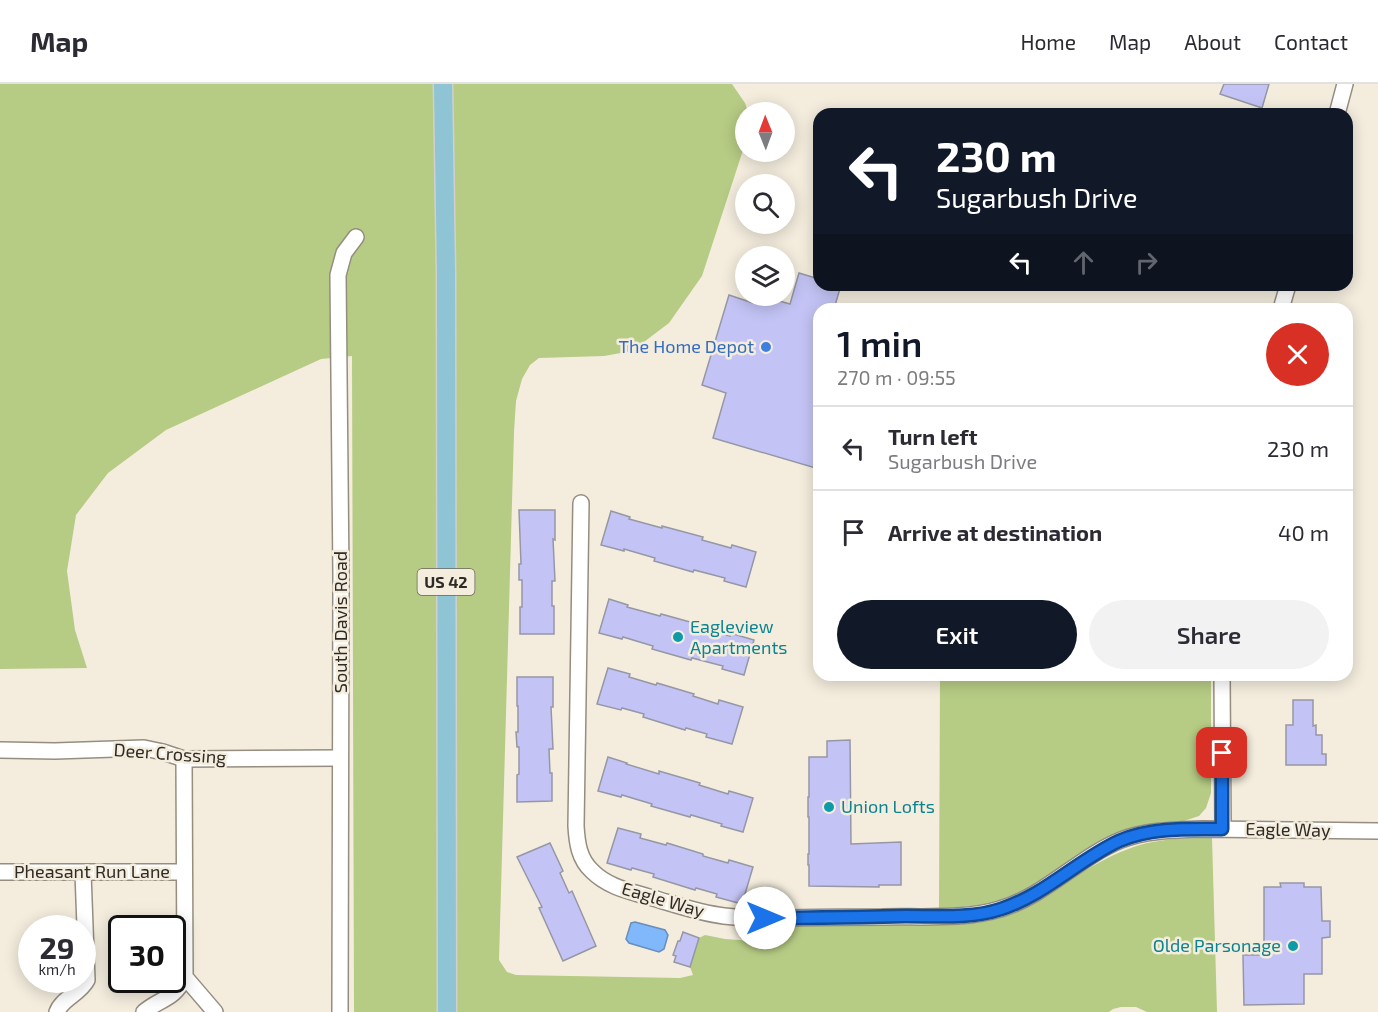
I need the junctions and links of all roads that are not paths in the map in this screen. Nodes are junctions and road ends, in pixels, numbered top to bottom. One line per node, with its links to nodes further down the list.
1 (443, 84): 22 (main road, US 42)
2 (1345, 84): 3 (street)
3 (1338, 108)
4 (356, 237): 8 (street, South Davis Road)
5 (581, 503): 10 (street, Eagle Way)
6 (1222, 681): 10 (street)
7 (0, 750): 9 (street, Deer Crossing)
8 (340, 758): 9 (street, Deer Crossing); 21 (street, South Davis Road)
9 (184, 759): 13 (street, Pheasant Run Lane)
10 (1222, 829): 11 (street, Eagle Way)
11 (1378, 831)
12 (0, 872): 14 (street, Pheasant Run Lane)
13 (184, 872): 14 (street, Pheasant Run Lane); 15 (street, Pheasant Run Lane)
14 (83, 873): 18 (street)
15 (184, 915)
16 (186, 979): 20 (street)
17 (175, 993): 19 (street)
18 (57, 1012)
19 (144, 1012)
20 (215, 1012)
21 (340, 1012)
22 (447, 1012)

